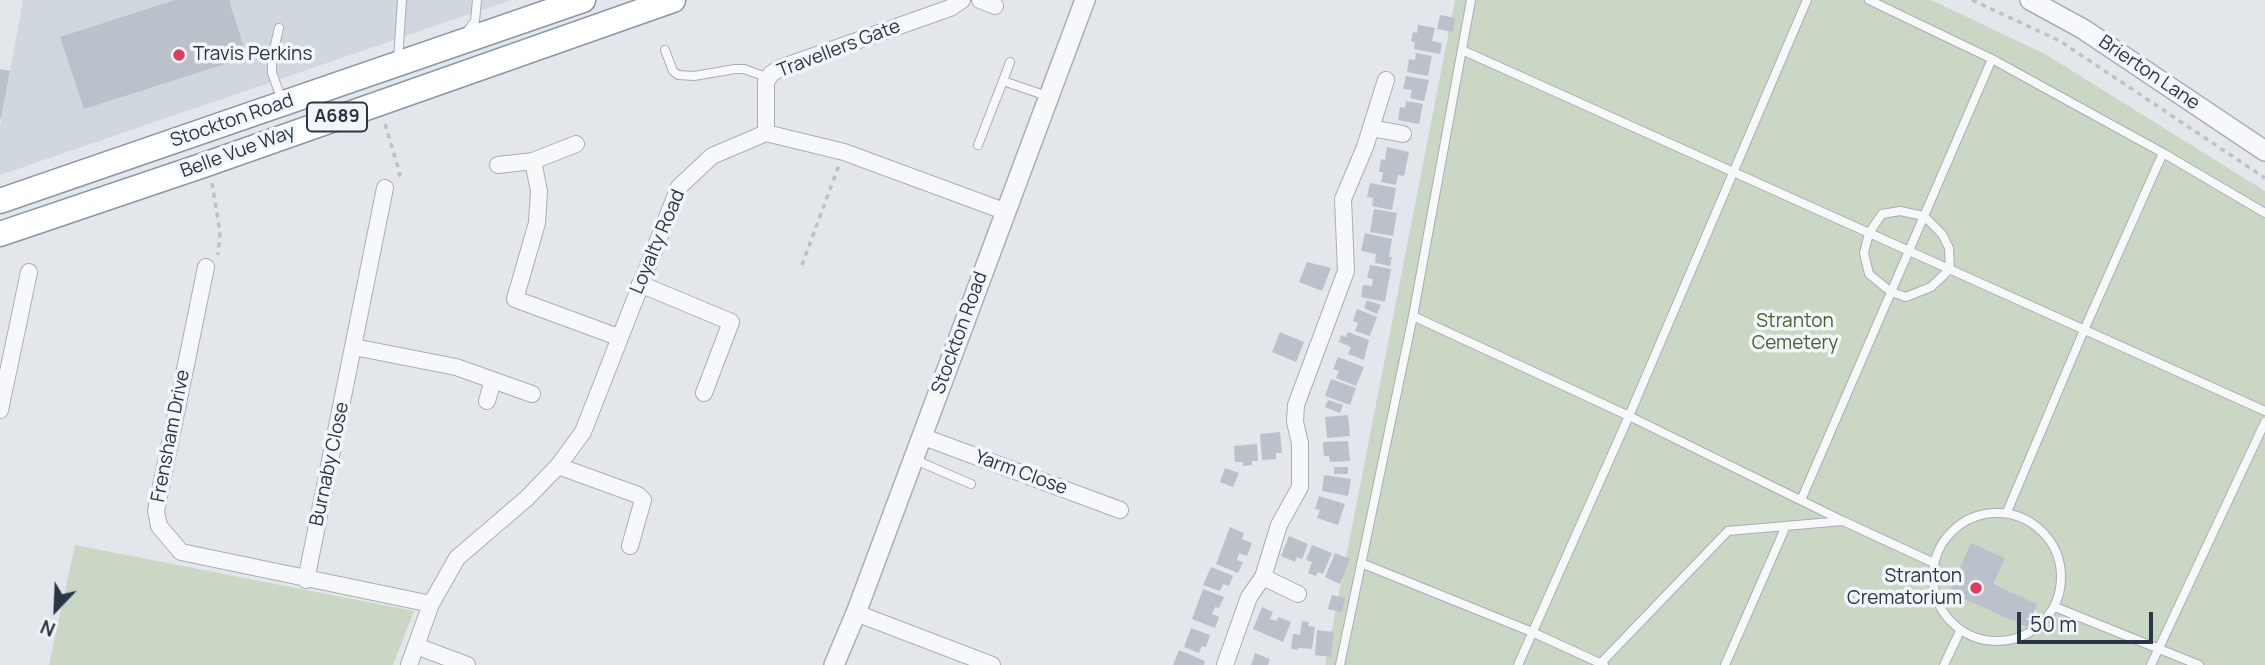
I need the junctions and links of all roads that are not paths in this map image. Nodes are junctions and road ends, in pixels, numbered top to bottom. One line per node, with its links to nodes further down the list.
1 (402, 0): 17 (lane)
2 (477, 0): 12 (lane)
3 (583, 0): 12 (highway, Stockton Road / A689)
4 (673, 0): 38 (highway, Belle Vue Way / A689)
5 (962, 0): 18 (street, Travellers Gate)
6 (1085, 0): 21 (street, Stockton Road)
7 (1471, 0): 14 (lane)
8 (1807, 0): 32 (lane)
9 (1869, 0): 15 (lane)
10 (2030, 0): 28 (street, Brierton Lane)
11 (279, 28): 22 (lane)
12 (459, 42): 17 (highway, Stockton Road / A689)
13 (665, 50): 18 (lane)
14 (1462, 50): 32 (lane); 46 (lane)
15 (1992, 60): 29 (lane); 37 (lane)
16 (1010, 62): 19 (lane)
17 (398, 63): 22 (highway, Stockton Road / A689)
18 (769, 78): 24 (street, Travellers Gate)
19 (1003, 80): 21 (lane); 27 (lane)
20 (1386, 80): 23 (street)
21 (1048, 96): 35 (street, Stockton Road)
22 (284, 103): 34 (highway, Stockton Road / A689)
23 (1371, 128): 25 (street); 70 (street)
24 (766, 133): 35 (street); 44 (street, Loyalty Road)
25 (1403, 134)
26 (576, 144): 30 (street)
27 (978, 145)
28 (2265, 151)
29 (2164, 153): 36 (lane); 47 (lane)
30 (533, 162): 31 (street); 48 (street)
31 (498, 165)
32 (1734, 172): 39 (lane); 56 (lane)
33 (385, 188): 49 (street, Burnaby Close)
34 (0, 201)
35 (1004, 211): 58 (street, Stockton Road)
36 (2265, 213)
37 (1924, 216): 39 (lane); 40 (lane); 42 (lane)
38 (0, 233)
39 (1869, 233): 40 (lane); 45 (lane)
40 (1908, 251): 42 (lane); 45 (lane)
41 (206, 267): 71 (street, Frensham Drive)
42 (1950, 269): 45 (lane); 47 (lane)
43 (29, 272): 54 (street)
44 (640, 284): 48 (street, Loyalty Road); 51 (street)
45 (1891, 292): 62 (lane)
46 (1413, 316): 56 (lane); 69 (lane)
47 (2084, 330): 55 (lane); 64 (lane)
48 (618, 337): 60 (street, Loyalty Road)
49 (354, 347): 50 (street); 71 (street, Burnaby Close)
50 (493, 380): 52 (street); 53 (street)
51 (704, 393)
52 (532, 394)
53 (487, 401)
54 (0, 410)
55 (2265, 411)
56 (1629, 416): 62 (lane); 77 (lane)
57 (2265, 422): 79 (lane)
58 (921, 436): 59 (street, Stockton Road); 63 (street, Yarm Close)
59 (913, 459): 61 (lane); 75 (street, Stockton Road)
60 (558, 466): 67 (street); 73 (street, Loyalty Road)
61 (971, 484)
62 (1801, 500): 65 (lane)
63 (1120, 510)
64 (2007, 513): 68 (lane); 74 (lane)
65 (1843, 521): 66 (lane); 68 (lane)
66 (1786, 526): 80 (lane); 88 (lane)
67 (630, 546)
68 (1934, 562): 76 (lane)
69 (1361, 563): 77 (lane); 86 (lane)
70 (1263, 577): 72 (street); 85 (street)
71 (306, 580): 73 (street, Frensham Drive)
72 (1298, 594)
73 (431, 604): 78 (street, Loyalty Road)
74 (2055, 607): 76 (lane); 79 (lane)
75 (856, 613): 83 (street, Stockton Road); 84 (street)
76 (1960, 631): 89 (lane)
77 (1532, 632): 80 (lane); 87 (lane)
78 (416, 646): 81 (street, Loyalty Road); 82 (street)
79 (2159, 647): 90 (lane); 91 (lane)
80 (1601, 664)
81 (409, 665)
82 (467, 665)
83 (834, 665)
84 (992, 665)
85 (1225, 665)
86 (1340, 665)
87 (1518, 665)
88 (1725, 665)
89 (1944, 665)
90 (2151, 665)
91 (2199, 665)

